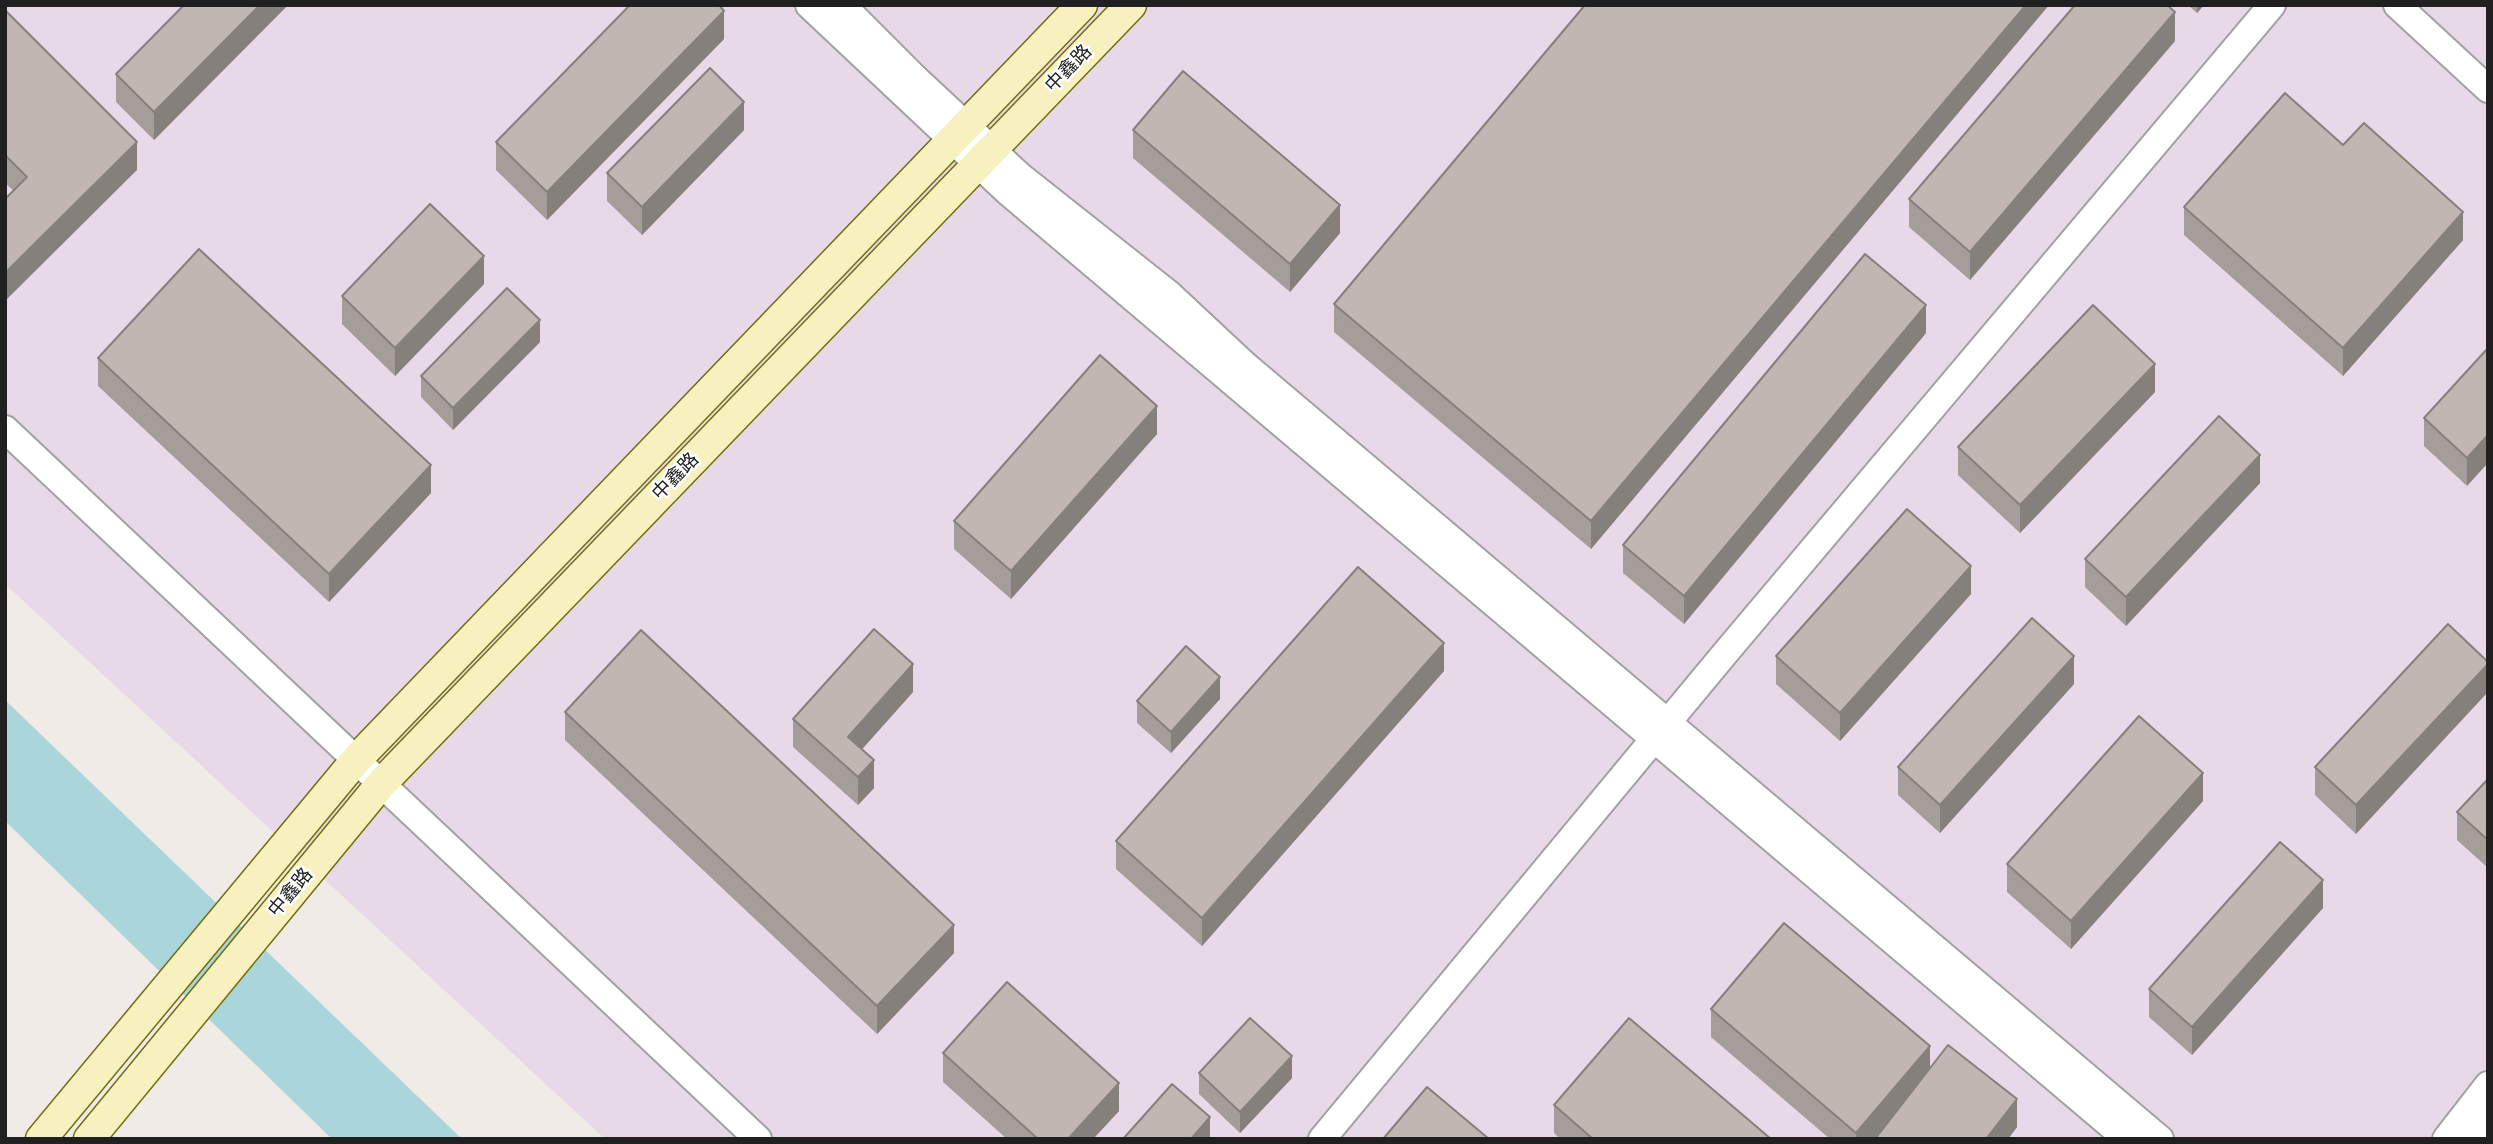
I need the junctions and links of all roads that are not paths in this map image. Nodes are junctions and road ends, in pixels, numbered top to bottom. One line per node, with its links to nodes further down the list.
1 (809, 5): 8 (street)
2 (842, 5): 8 (street)
3 (1082, 5): 8 (main road, 中鑫路)
4 (1131, 5): 9 (main road, 中鑫路)
5 (2272, 5): 11 (street)
6 (2397, 5): 7 (street)
7 (2488, 89)
8 (959, 133): 9 (street); 12 (main road, 中鑫路)
9 (984, 156): 11 (street); 13 (main road, 中鑫路)
10 (5, 429): 12 (street)
11 (1661, 730): 19 (street); 20 (street); 21 (street)
12 (356, 760): 13 (street); 16 (main road, 中鑫路)
13 (381, 784): 17 (main road, 中鑫路); 18 (street)
14 (2488, 1085): 22 (street)
15 (2488, 1120): 23 (street)
16 (41, 1139)
17 (89, 1139)
18 (758, 1139)
19 (1322, 1139)
20 (2127, 1139)
21 (2160, 1139)
22 (2446, 1139)
23 (2473, 1139)

